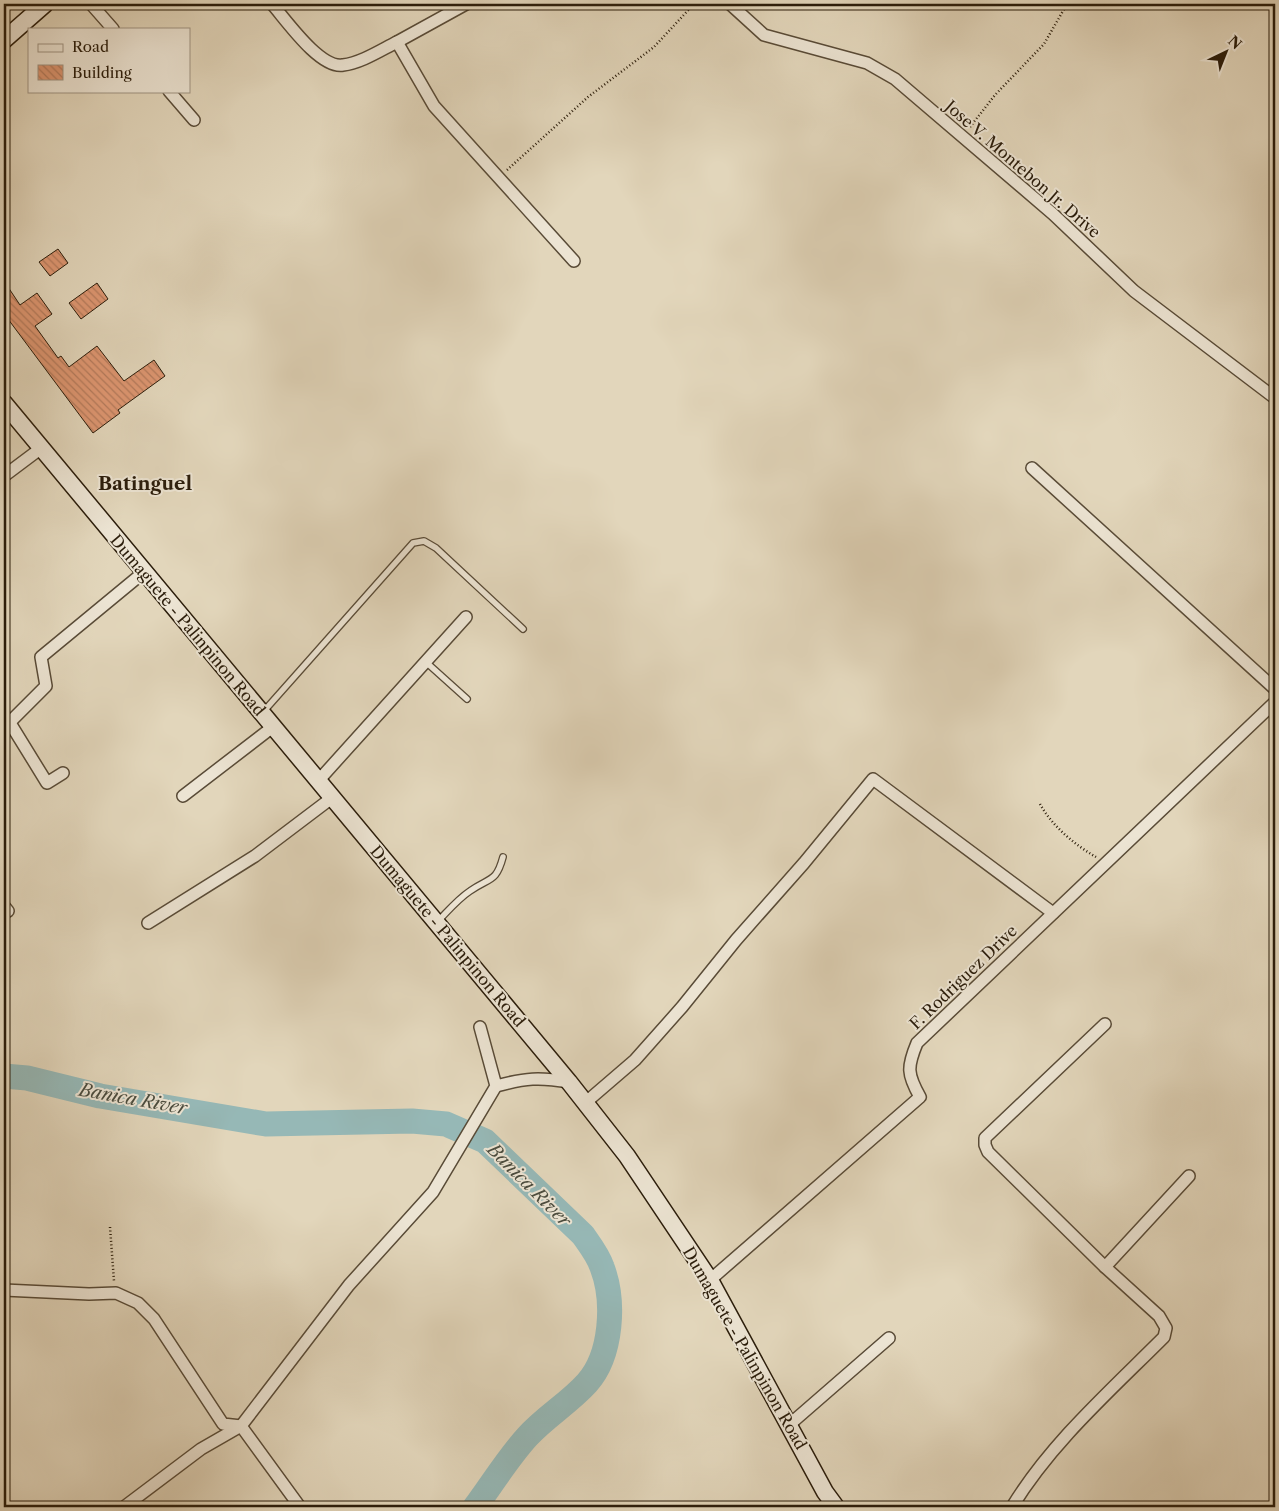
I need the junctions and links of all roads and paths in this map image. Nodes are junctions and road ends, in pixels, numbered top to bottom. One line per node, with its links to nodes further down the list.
1 (45, 4): 9 (main road)
2 (91, 4): 8 (street)
3 (272, 4): 10 (street)
4 (466, 4): 10 (street)
5 (694, 4): 14 (path)
6 (730, 4): 13 (street, Jose V. Montebon Jr. Drive)
7 (1067, 4): 13 (path)
8 (112, 28)
9 (4, 40)
10 (397, 42): 14 (street)
11 (170, 92): 12 (street)
12 (194, 120)
13 (965, 140): 16 (street, Jose V. Montebon Jr. Drive)
14 (498, 178): 15 (street)
15 (574, 261)
16 (1275, 398)
17 (4, 403): 18 (main road, Dumaguete - Palinpinon Road)
18 (40, 449): 20 (street); 21 (main road, Dumaguete - Palinpinon Road)
19 (1032, 468): 25 (street)
20 (4, 476)
21 (144, 572): 28 (main road, Dumaguete - Palinpinon Road); 29 (street)
22 (466, 617): 24 (street)
23 (523, 629): 28 (lane)
24 (427, 663): 26 (lane); 32 (street)
25 (1275, 689)
26 (467, 699)
27 (1275, 702): 37 (street, F. Rodriguez Drive)
28 (263, 713): 30 (main road, Dumaguete - Palinpinon Road)
29 (6, 723): 31 (street)
30 (274, 726): 32 (main road, Dumaguete - Palinpinon Road); 33 (street)
31 (63, 773)
32 (319, 780): 34 (main road, Dumaguete - Palinpinon Road)
33 (183, 796)
34 (333, 797): 39 (main road, Dumaguete - Palinpinon Road); 40 (street)
35 (1040, 804): 37 (path)
36 (503, 857): 39 (lane)
37 (1106, 862): 38 (street, F. Rodriguez Drive)
38 (1053, 913): 45 (street); 49 (street, F. Rodriguez Drive)
39 (436, 922): 43 (main road, Dumaguete - Palinpinon Road)
40 (148, 923)
41 (1105, 1024): 48 (street)
42 (480, 1026): 44 (street)
43 (569, 1082): 44 (street); 45 (main road, Dumaguete - Palinpinon Road)
44 (496, 1086): 54 (street)
45 (585, 1103): 49 (main road, Dumaguete - Palinpinon Road)
46 (1189, 1176): 48 (street)
47 (110, 1227): 51 (path)
48 (1105, 1268): 58 (street)
49 (710, 1280): 53 (main road, Dumaguete - Palinpinon Road)
50 (4, 1290): 51 (street)
51 (116, 1292): 54 (street)
52 (889, 1338): 53 (street)
53 (789, 1425): 57 (main road, Dumaguete - Palinpinon Road)
54 (241, 1426): 55 (street); 56 (street)
55 (124, 1507)
56 (300, 1507)
57 (836, 1507)
58 (1012, 1507)

